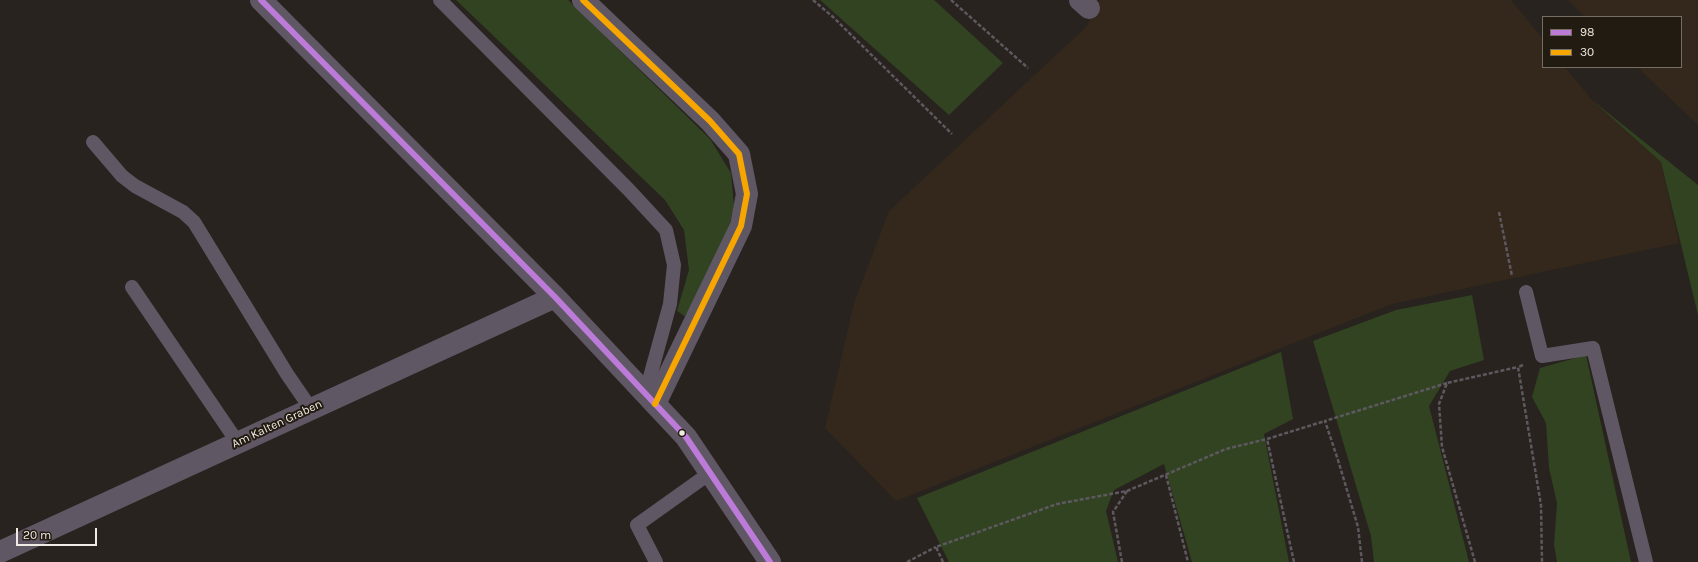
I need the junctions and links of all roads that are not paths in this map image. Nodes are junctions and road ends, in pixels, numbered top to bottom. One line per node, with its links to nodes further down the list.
1 (261, 0): 7 (street)
2 (440, 0): 8 (lane)
3 (583, 0): 8 (street)
4 (93, 142): 9 (lane)
5 (132, 287): 10 (lane)
6 (1526, 292): 15 (lane)
7 (554, 297): 8 (street); 9 (street, Am Kalten Graben)
8 (650, 400): 11 (street)
9 (311, 409): 10 (street, Am Kalten Graben)
10 (238, 443): 12 (street, Am Kalten Graben)
11 (710, 472): 13 (lane); 14 (street)
12 (0, 552)
13 (656, 562)
14 (770, 562)
15 (1646, 562)

